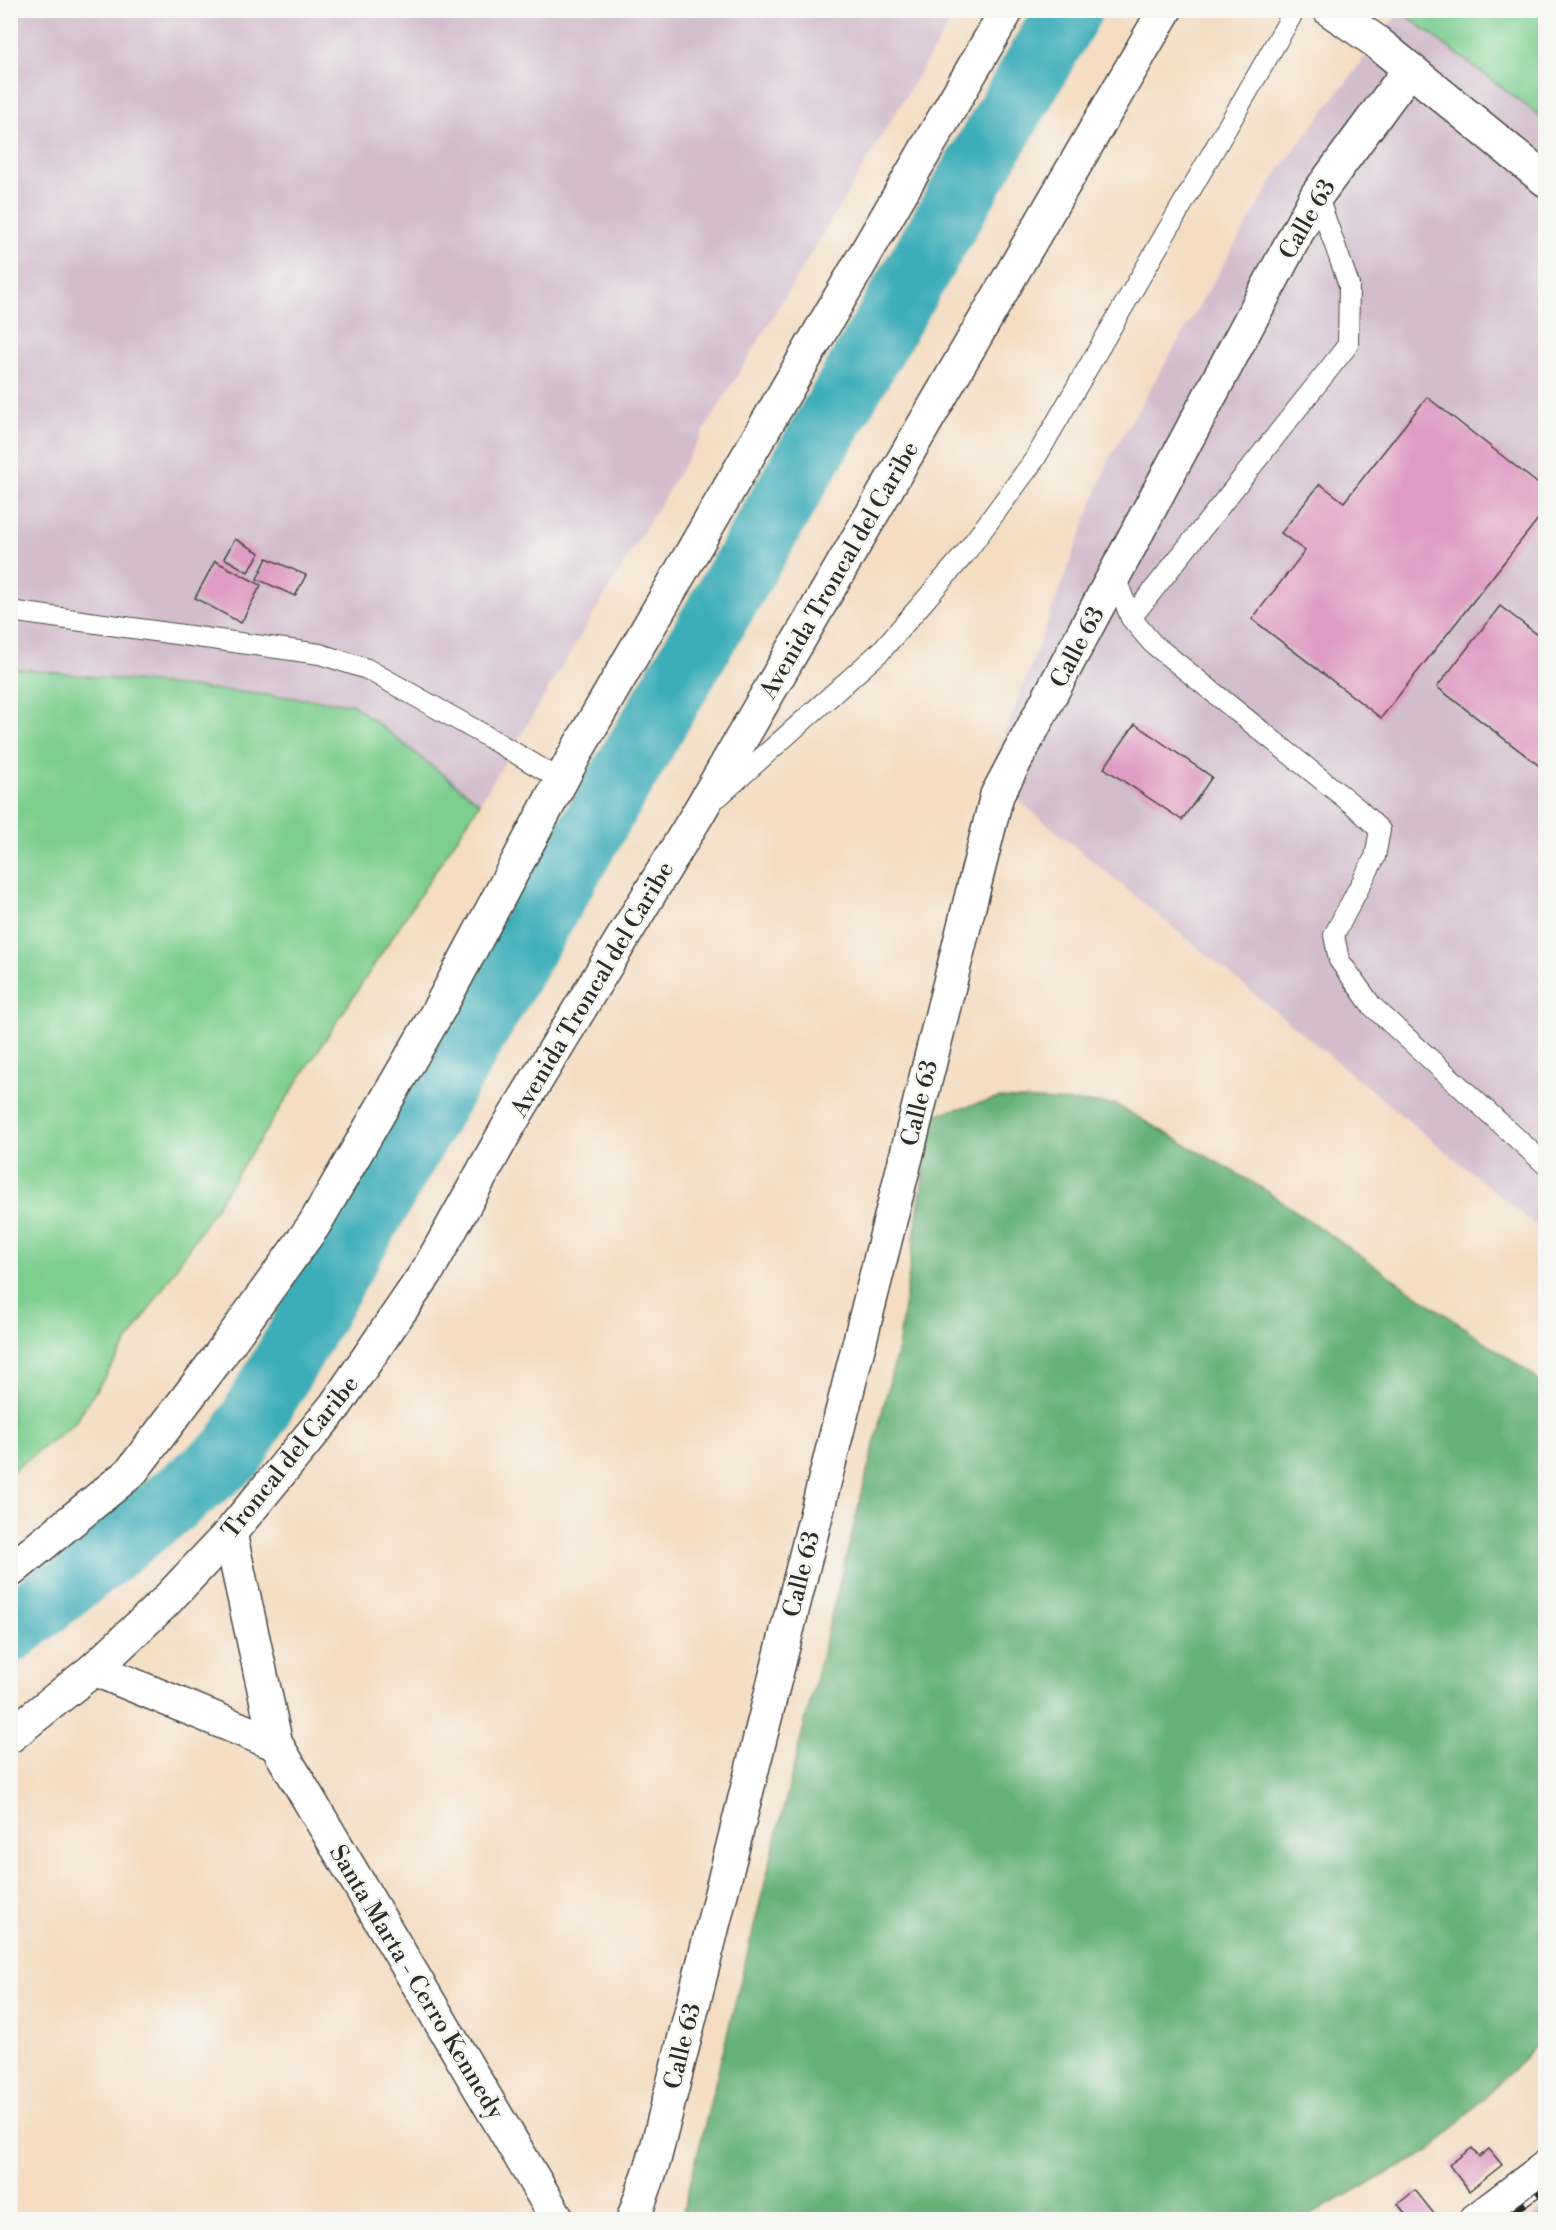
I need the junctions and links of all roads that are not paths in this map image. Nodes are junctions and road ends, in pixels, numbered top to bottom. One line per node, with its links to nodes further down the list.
1 (1007, 10): 11 (main road)
2 (1165, 10): 12 (main road, Avenida Troncal del Caribe)
3 (1295, 10): 12 (lane)
4 (1330, 10): 5 (main road)
5 (1409, 70): 6 (main road); 7 (main road, Calle 63)
6 (1545, 180)
7 (1317, 195): 8 (main road, Calle 63); 10 (lane)
8 (1115, 577): 10 (lane); 22 (main road, Calle 63)
9 (10, 611): 11 (lane)
10 (1131, 618): 14 (lane)
11 (561, 780): 16 (main road)
12 (696, 817): 13 (main road, Avenida Troncal del Caribe)
13 (508, 1127): 15 (main road, Troncal del Caribe)
14 (1545, 1165)
15 (230, 1533): 17 (main road, Troncal del Caribe); 19 (main road, Santa Marta - Cerro Kennedy)
16 (10, 1571)
17 (94, 1669): 18 (main road, Troncal del Caribe); 19 (main road)
18 (10, 1736)
19 (276, 1744): 21 (main road, Santa Marta - Cerro Kennedy)
20 (1545, 2166): 23 (main road)
21 (558, 2220)
22 (633, 2220)
23 (1476, 2220)

